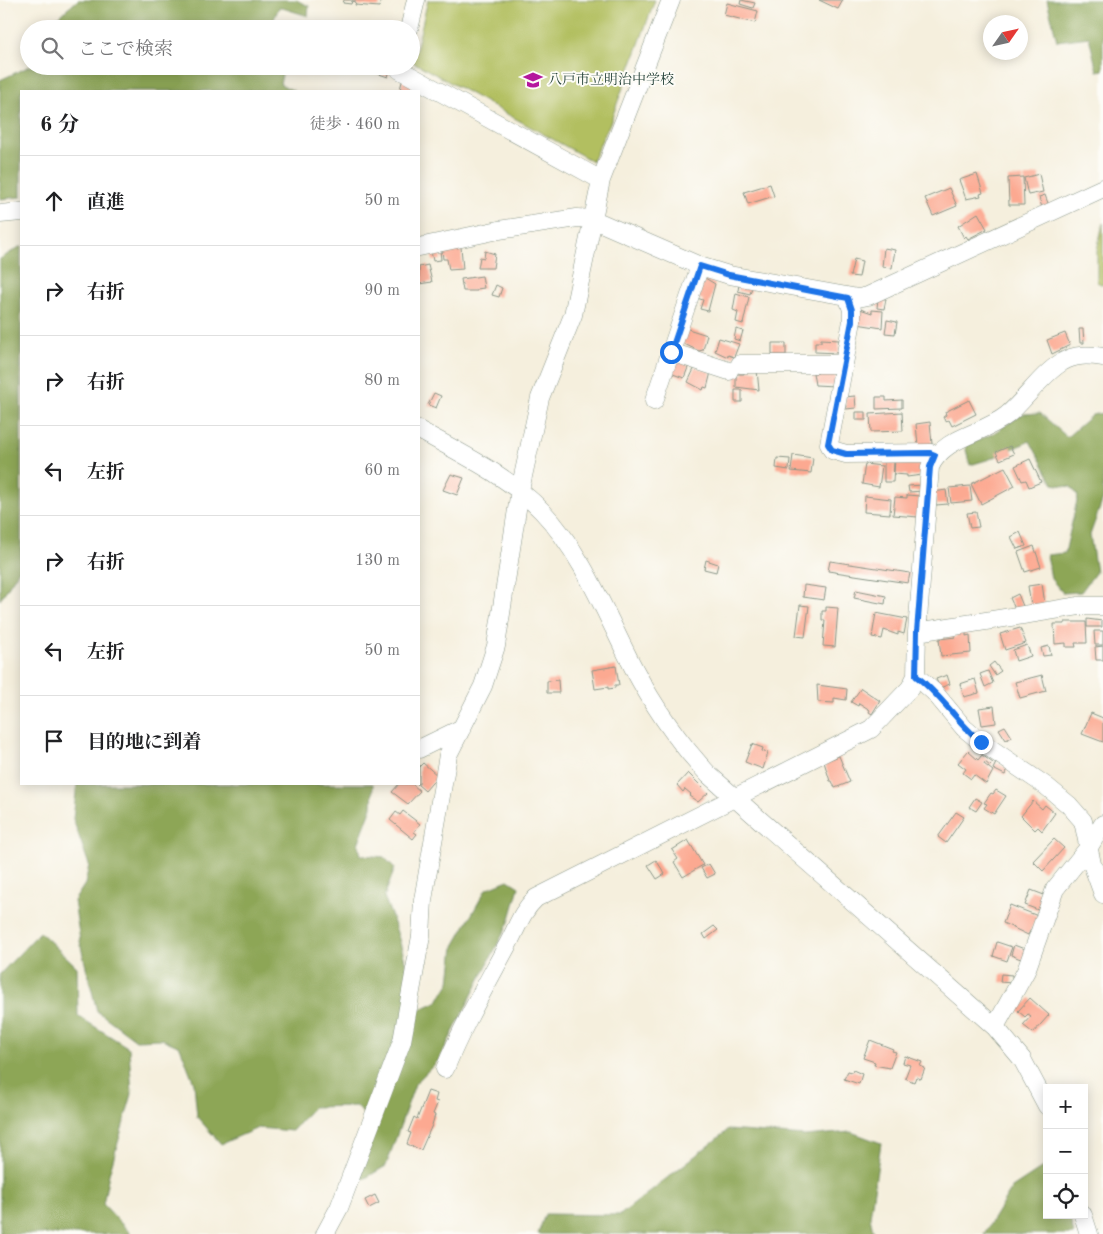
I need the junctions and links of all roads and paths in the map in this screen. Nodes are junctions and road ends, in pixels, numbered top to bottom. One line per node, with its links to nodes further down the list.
1 (416, 0): 3 (street)
2 (671, 0): 5 (street)
3 (411, 20)
4 (409, 75): 5 (street)
5 (601, 180): 9 (street)
6 (1103, 188): 12 (street)
7 (20, 212): 8 (street)
8 (0, 214)
9 (592, 219): 10 (street); 11 (street); 19 (street)
10 (420, 247)
11 (700, 266): 12 (street); 13 (street)
12 (848, 298): 15 (street)
13 (671, 352): 15 (street); 16 (street)
14 (1103, 357): 18 (street)
15 (842, 364): 18 (street)
16 (654, 401)
17 (420, 431): 19 (street)
18 (935, 455): 21 (street)
19 (520, 490): 23 (street); 25 (street)
20 (1103, 606): 21 (street)
21 (917, 632): 22 (street)
22 (916, 676): 25 (street); 27 (street)
23 (462, 728): 24 (street); 33 (street)
24 (420, 749)
25 (734, 797): 29 (street); 30 (street)
26 (1103, 824): 27 (street)
27 (1089, 847): 28 (street); 29 (street)
28 (1103, 894)
29 (995, 1027): 31 (street)
30 (444, 1069)
31 (1043, 1098)
32 (1084, 1219): 34 (street)
33 (325, 1234)
34 (1089, 1234)

